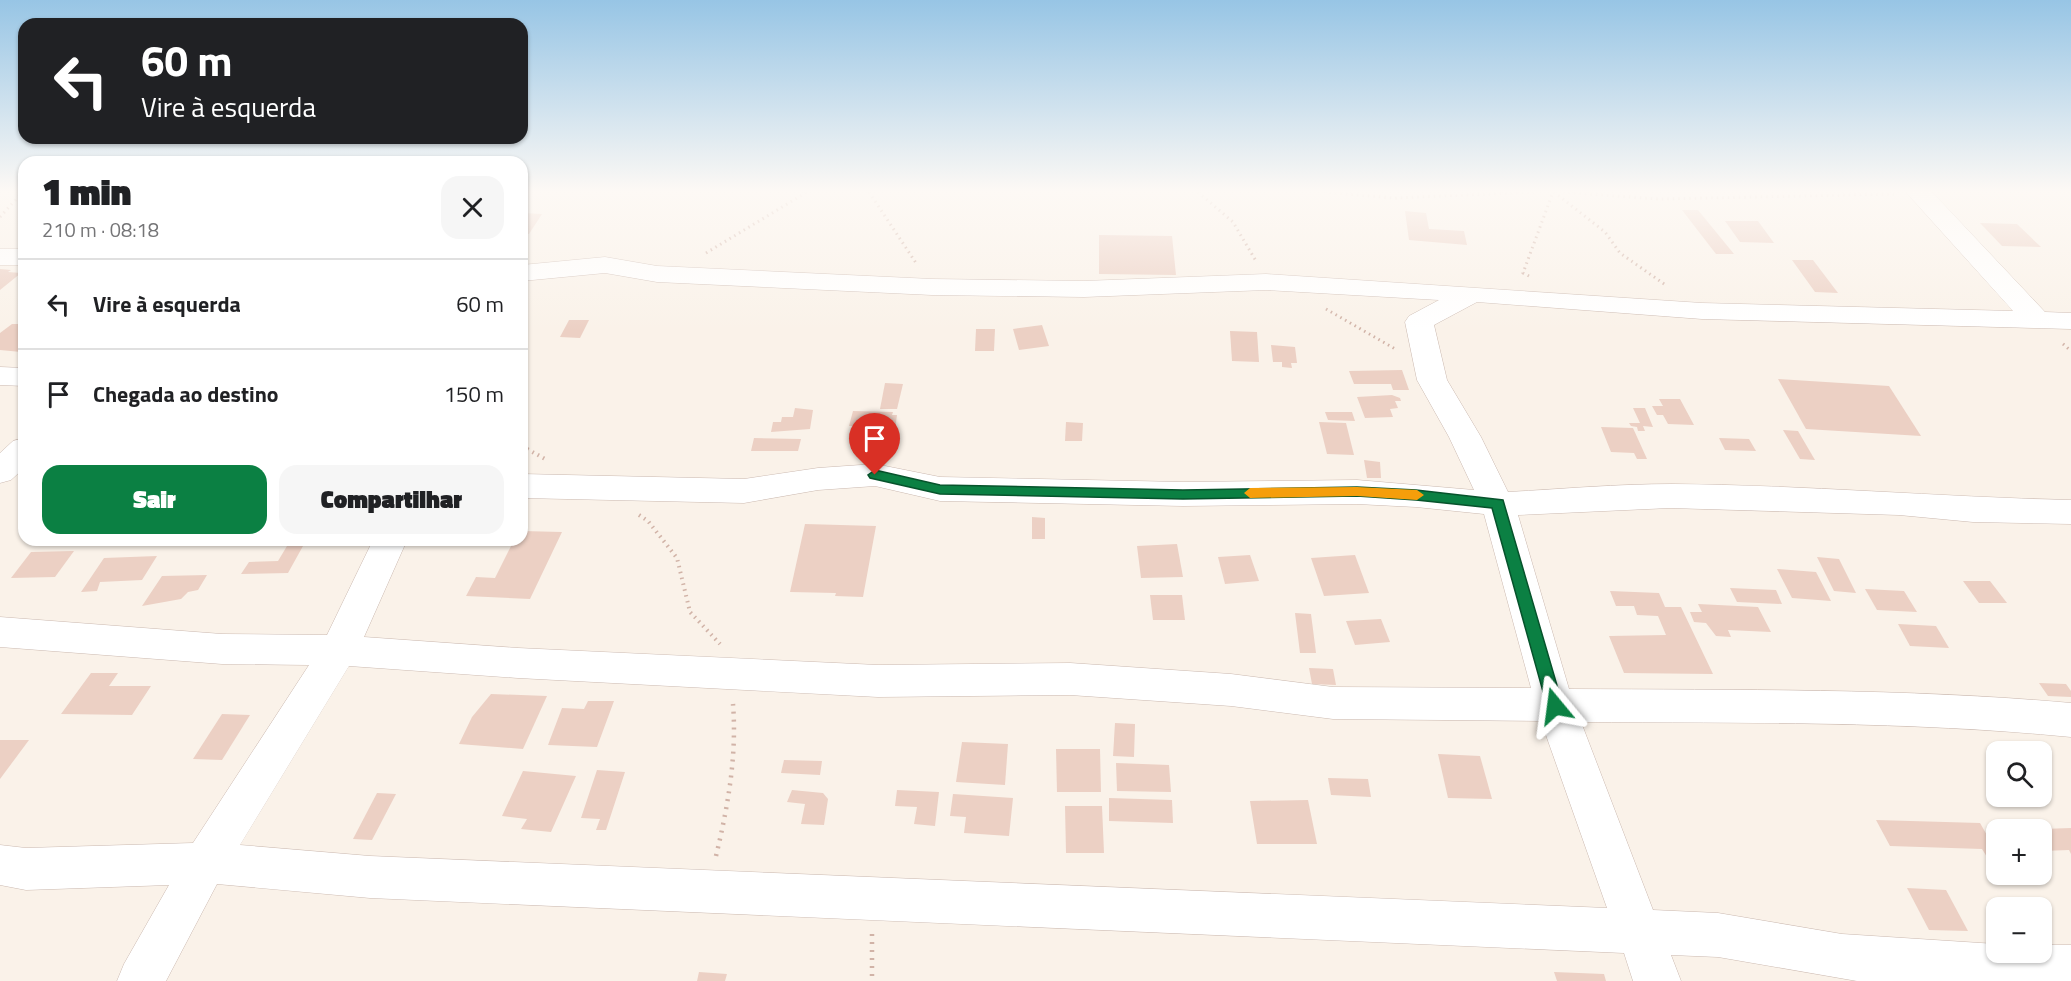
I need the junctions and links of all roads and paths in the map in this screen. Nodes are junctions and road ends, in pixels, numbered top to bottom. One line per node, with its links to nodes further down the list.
1 (732, 238): 7 (path)
2 (900, 238): 12 (path)
3 (1244, 238): 11 (path)
4 (1536, 238): 14 (path)
5 (1609, 238): 16 (path)
6 (1960, 238): 17 (street)
7 (699, 255)
8 (0, 257): 9 (street)
9 (18, 257)
10 (528, 273): 12 (street)
11 (1266, 282): 12 (street); 13 (street)
12 (932, 286)
13 (1473, 294): 14 (street); 21 (street)
14 (1574, 301): 16 (street)
15 (1326, 309): 21 (path)
16 (1702, 311): 17 (street)
17 (2038, 321): 18 (street)
18 (2071, 321)
19 (0, 376): 20 (street)
20 (18, 376)
21 (1432, 380): 23 (street)
22 (528, 486): 23 (street)
23 (1498, 504): 24 (street); 28 (street)
24 (2071, 512)
25 (387, 546): 27 (street)
26 (0, 632): 27 (street)
27 (339, 650): 28 (street); 30 (street)
28 (1555, 706): 29 (street); 33 (street)
29 (2071, 720)
30 (206, 863): 31 (street); 32 (street); 35 (street)
31 (0, 865)
32 (872, 899): 33 (street); 36 (path)
33 (1640, 932): 34 (street); 37 (street)
34 (2071, 968)
35 (141, 981)
36 (872, 981)
37 (1657, 981)

